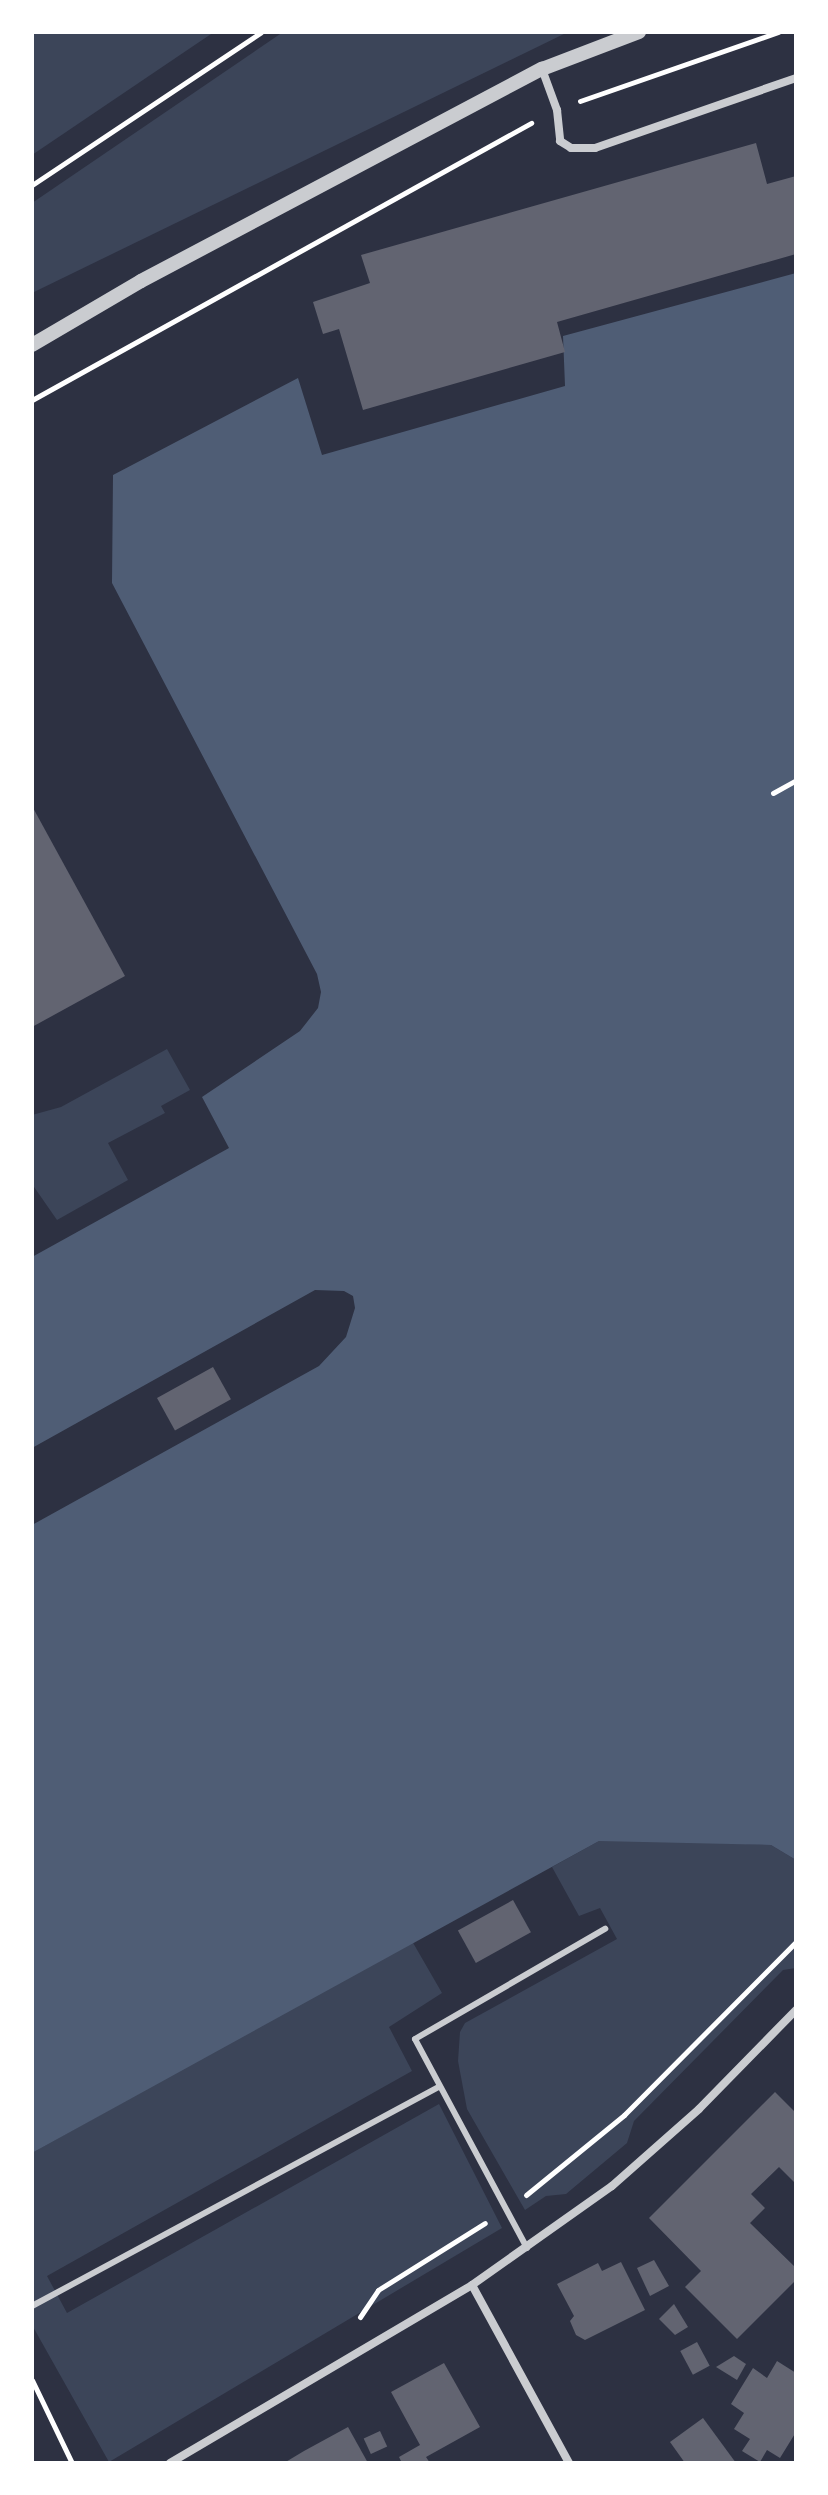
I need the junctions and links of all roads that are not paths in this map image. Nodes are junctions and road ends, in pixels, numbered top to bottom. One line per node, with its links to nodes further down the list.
1 (639, 32): 2 (street)
2 (542, 69): 3 (street); 4 (street)
3 (796, 78)
4 (32, 345)
5 (605, 1929): 7 (lane)
6 (796, 2010): 8 (street)
7 (439, 2087): 8 (lane); 10 (lane)
8 (527, 2248): 9 (street)
9 (472, 2285): 11 (street); 12 (street)
10 (32, 2306)
11 (170, 2463)
12 (569, 2463)

